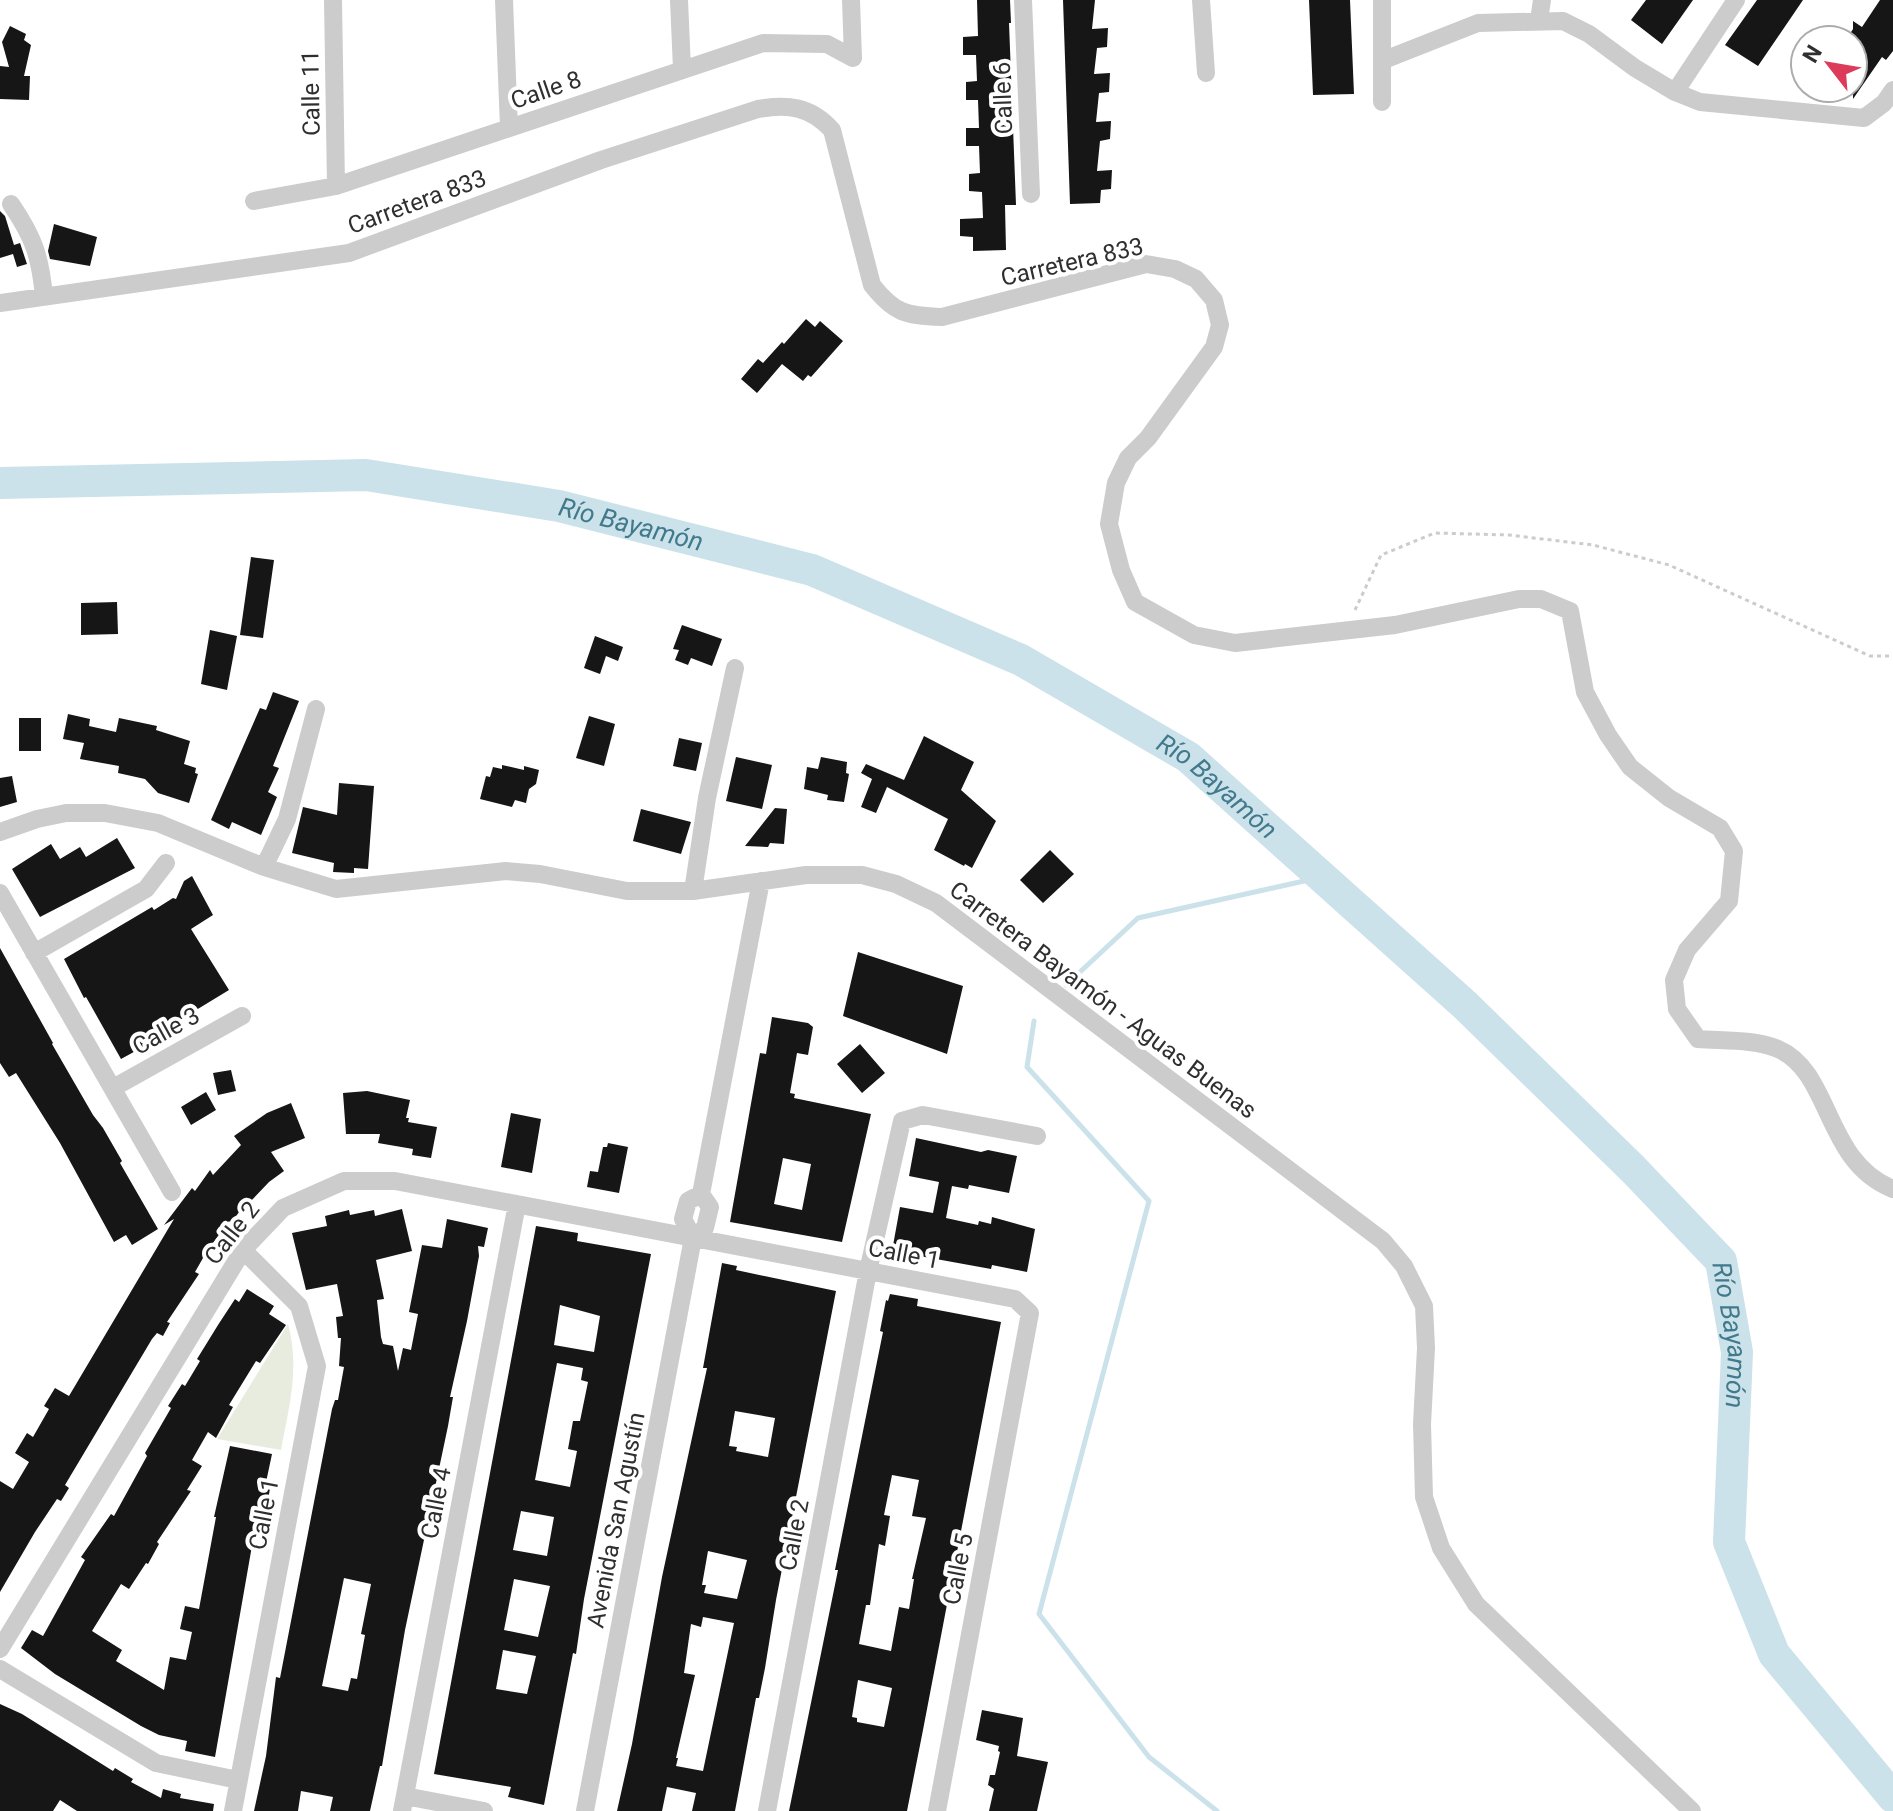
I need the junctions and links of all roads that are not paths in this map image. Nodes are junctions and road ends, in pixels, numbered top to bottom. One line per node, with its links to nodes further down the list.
1 (333, 0): 18 (street, Calle 11)
2 (504, 0): 17 (street)
3 (679, 0): 12 (street)
4 (851, 0): 12 (street, Calle 8)
5 (1023, 0): 19 (street, Calle 6)
6 (1201, 0): 13 (street)
7 (1382, 0): 11 (street)
8 (1542, 0): 10 (street)
9 (1736, 0): 15 (street)
10 (1539, 20): 11 (street); 15 (street)
11 (1384, 60): 16 (street)
12 (682, 69): 17 (street, Calle 8)
13 (1206, 73)
14 (1893, 90): 15 (street)
15 (1675, 92)
16 (1382, 102)
17 (509, 128): 18 (street, Calle 8)
18 (336, 186): 20 (street, Calle 8)
19 (1031, 194)
20 (254, 201)
21 (11, 204): 22 (street)
22 (44, 296): 23 (street, Carretera 833); 36 (street, Carretera 833)
23 (0, 303)
24 (735, 668): 30 (street)
25 (316, 709): 28 (street)
26 (0, 832): 28 (street, Carretera Bayamón - Aguas Buenas)
27 (166, 863): 32 (street)
28 (264, 867): 30 (street, Carretera Bayamón - Aguas Buenas)
29 (761, 881): 30 (street, Carretera Bayamón - Aguas Buenas); 39 (street, Avenida San Agustín); 52 (street, Carretera Bayamón - Aguas Buenas)
30 (693, 891)
31 (0, 893): 32 (street)
32 (34, 953): 34 (street)
33 (242, 1016): 34 (street, Calle 3)
34 (113, 1088): 37 (street)
35 (1037, 1136): 41 (street, Calle 2)
36 (1893, 1189)
37 (172, 1192)
38 (517, 1204): 39 (street, Calle 2); 40 (street, Calle 2); 46 (street, Calle 4)
39 (693, 1238): 41 (street, Calle 1); 49 (street, Avenida San Agustín)
40 (243, 1250): 43 (street, Calle 2); 45 (street, Calle 1)
41 (868, 1271): 42 (street, Calle 1); 50 (street, Calle 2)
42 (1026, 1337): 51 (street, Calle 5)
43 (0, 1649)
44 (0, 1669): 45 (street)
45 (238, 1780): 47 (street, Calle 1)
46 (403, 1803): 48 (street)
47 (233, 1811)
48 (484, 1811)
49 (585, 1811)
50 (767, 1811)
51 (937, 1811)
52 (1692, 1811)

